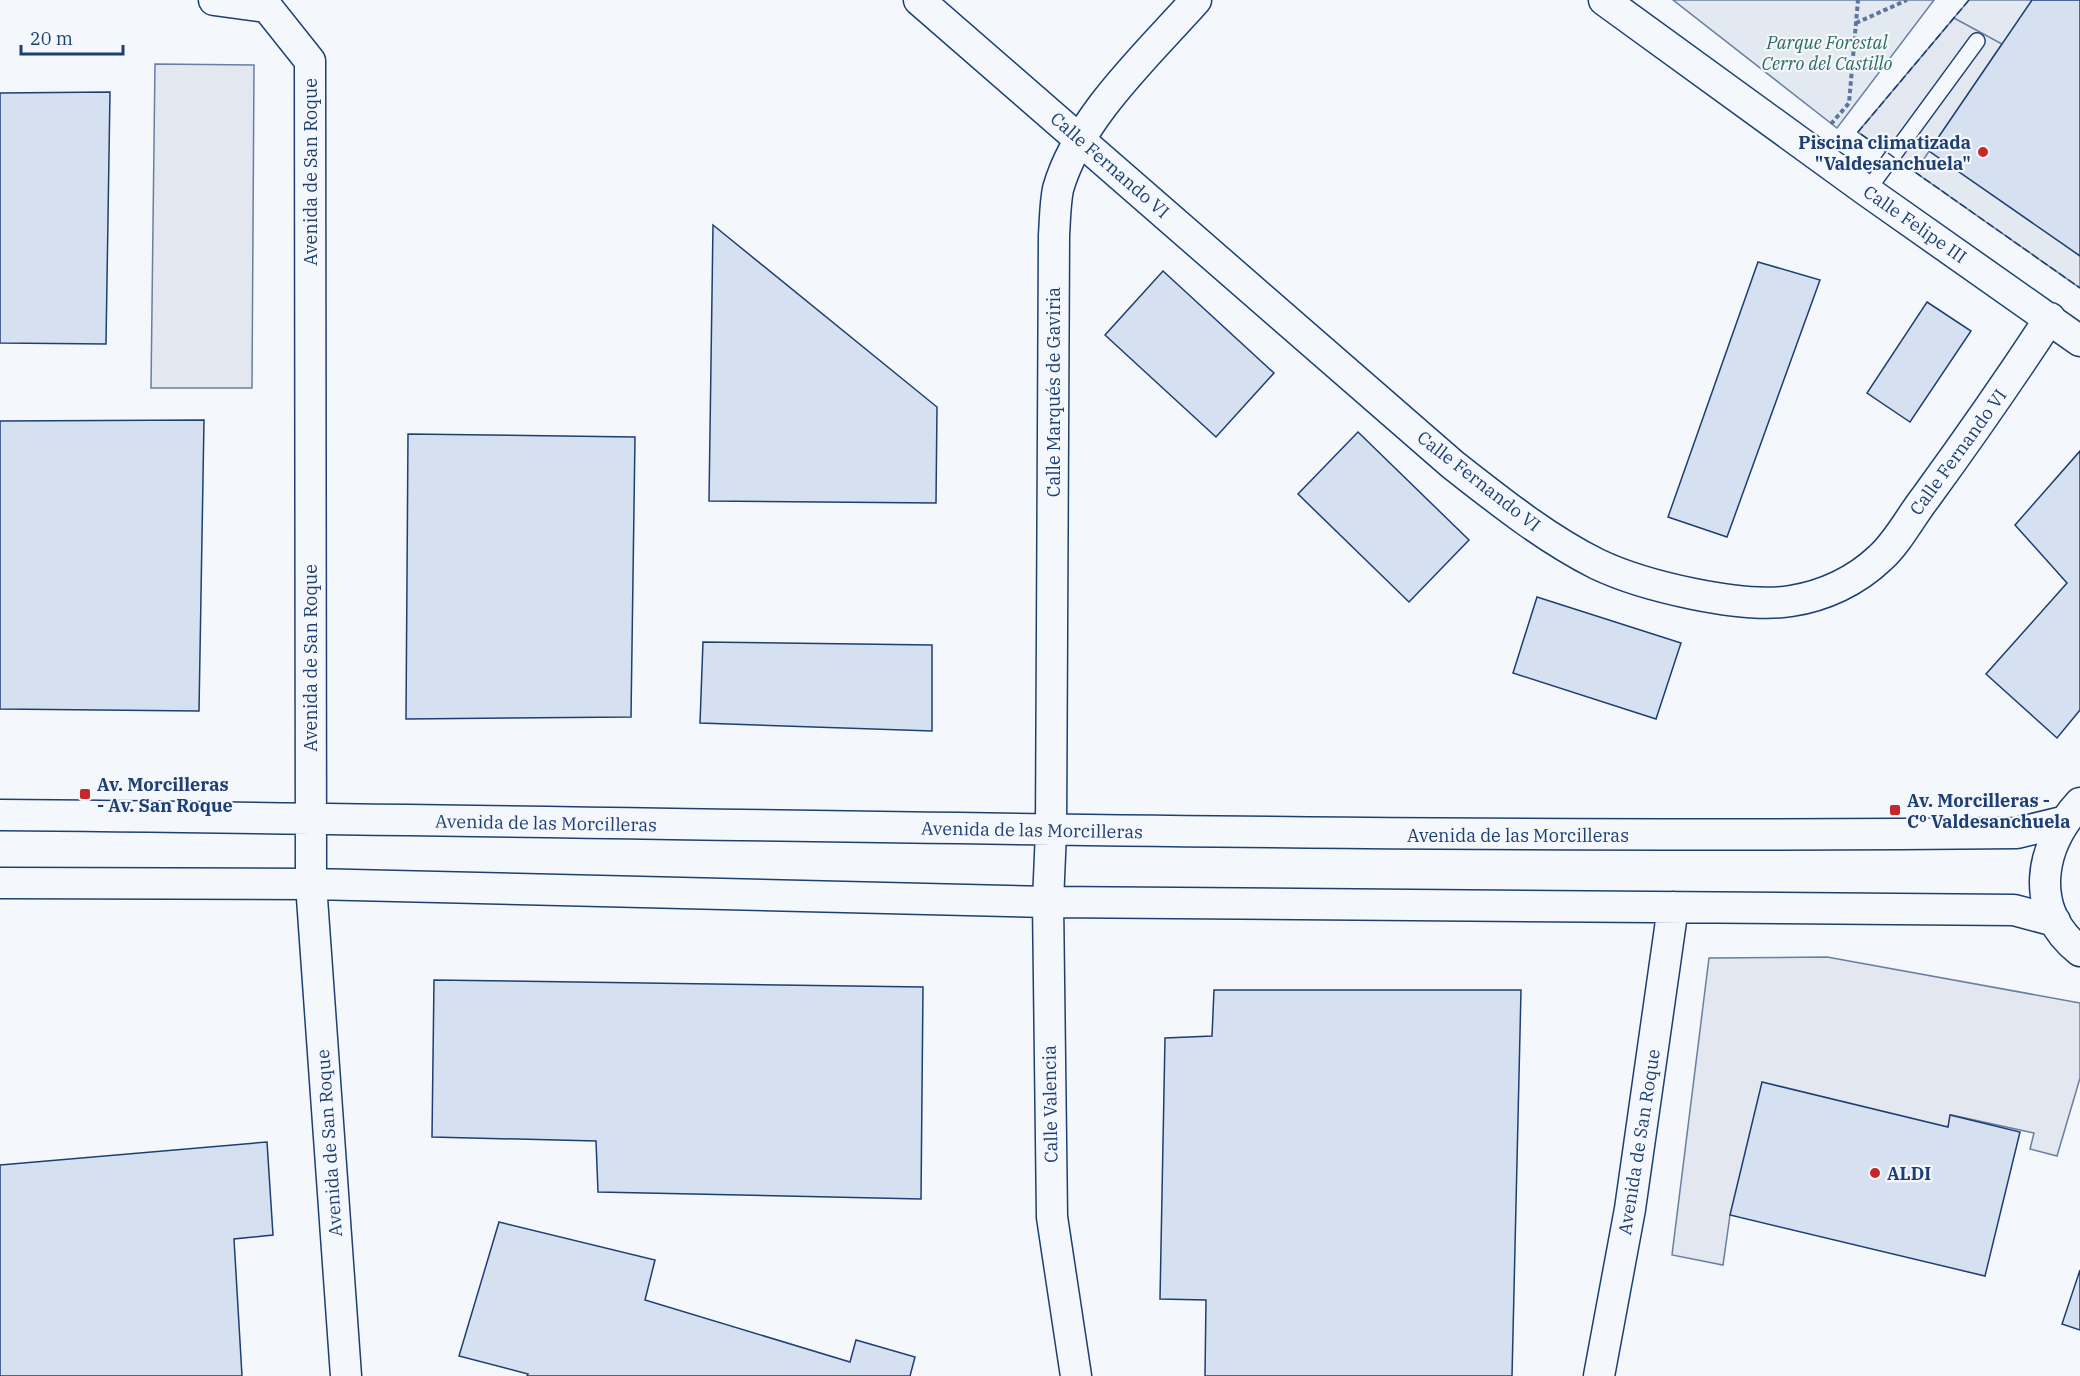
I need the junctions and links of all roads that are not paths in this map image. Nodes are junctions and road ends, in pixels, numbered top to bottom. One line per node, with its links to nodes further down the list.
1 (213, 0): 12 (street, Avenida de San Roque)
2 (919, 0): 6 (street, Calle Fernando VI)
3 (1196, 0): 6 (street, Calle Marqués de Gaviria)
4 (1604, 0): 7 (street, Calle Felipe III)
5 (1977, 41): 7 (lane)
6 (1080, 138): 8 (street, Calle Fernando VI); 13 (street, Calle Marqués de Gaviria)
7 (1867, 191): 8 (street, Calle Felipe III)
8 (2050, 318): 9 (street, Calle Felipe III)
9 (2080, 341)
10 (2071, 813): 13 (street, Avenida de las Morcilleras); 18 (street)
11 (0, 815): 12 (street, Avenida de las Morcilleras)
12 (310, 819): 13 (street, Avenida de las Morcilleras); 15 (street, Avenida de San Roque)
13 (1051, 831): 16 (street, Calle Valencia)
14 (0, 883): 15 (street)
15 (311, 884): 16 (street); 20 (street, Avenida de San Roque)
16 (1048, 902): 17 (street); 21 (street, Calle Valencia)
17 (1673, 907): 18 (street); 22 (street, Avenida de San Roque)
18 (2055, 921): 19 (street)
19 (2080, 951)
20 (346, 1376)
21 (1076, 1376)
22 (1599, 1376)

